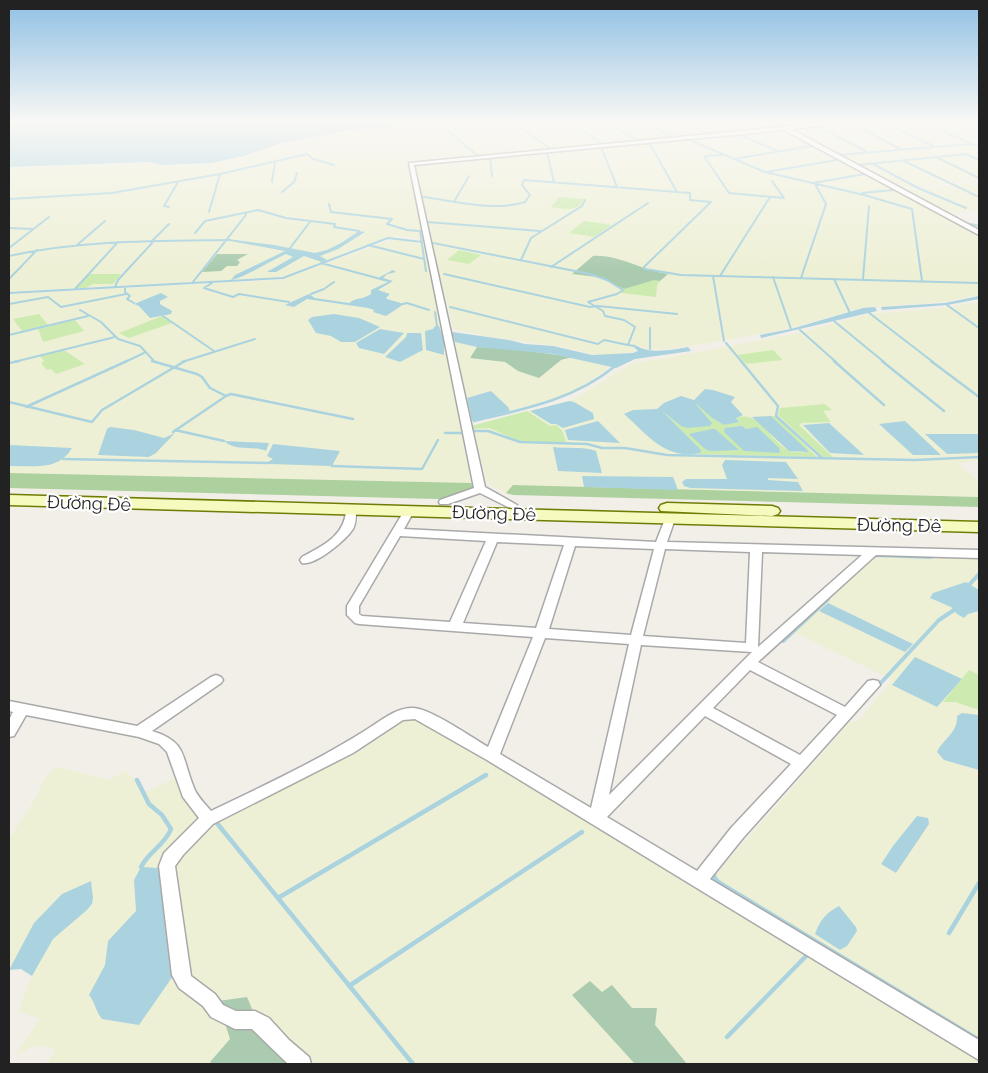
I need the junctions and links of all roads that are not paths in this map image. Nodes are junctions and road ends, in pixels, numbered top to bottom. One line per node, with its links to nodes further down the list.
1 (413, 171): 4 (street)
2 (864, 171): 3 (street)
3 (979, 233)
4 (480, 489): 6 (street); 7 (street)
5 (10, 498): 6 (street, Đường Đê); 9 (street, Đường Đê)
6 (444, 502): 7 (street, Đường Đê)
7 (512, 504): 8 (street, Đường Đê)
8 (588, 506): 11 (street, Đường Đê); 12 (street)
9 (352, 510): 10 (street, Đường Đê); 21 (street)
10 (409, 511): 12 (street, Đường Đê); 14 (street)
11 (979, 516)
12 (670, 519): 13 (street, Đường Đê); 17 (street)
13 (979, 527)
14 (396, 532): 15 (street); 22 (street)
15 (493, 539): 16 (street); 22 (street)
16 (571, 542): 17 (street); 23 (street)
17 (660, 546): 18 (street); 24 (street)
18 (756, 548): 19 (street); 25 (street)
19 (872, 552): 20 (street); 25 (street)
20 (979, 554)
21 (306, 560)
22 (454, 626): 23 (street)
23 (541, 633): 24 (street); 33 (street)
24 (636, 639): 25 (street); 35 (street)
25 (754, 655): 29 (street); 30 (street)
26 (216, 680): 32 (street)
27 (873, 685): 30 (street)
28 (16, 707): 31 (street); 32 (street)
29 (704, 709): 34 (street); 35 (street)
30 (847, 714): 34 (street)
31 (9, 732)
32 (139, 732): 36 (street)
33 (492, 756): 35 (street); 36 (street)
34 (800, 762): 37 (street)
35 (596, 818): 37 (street)
36 (208, 819): 39 (street)
37 (700, 880): 38 (street)
38 (979, 1051)
39 (302, 1064)

